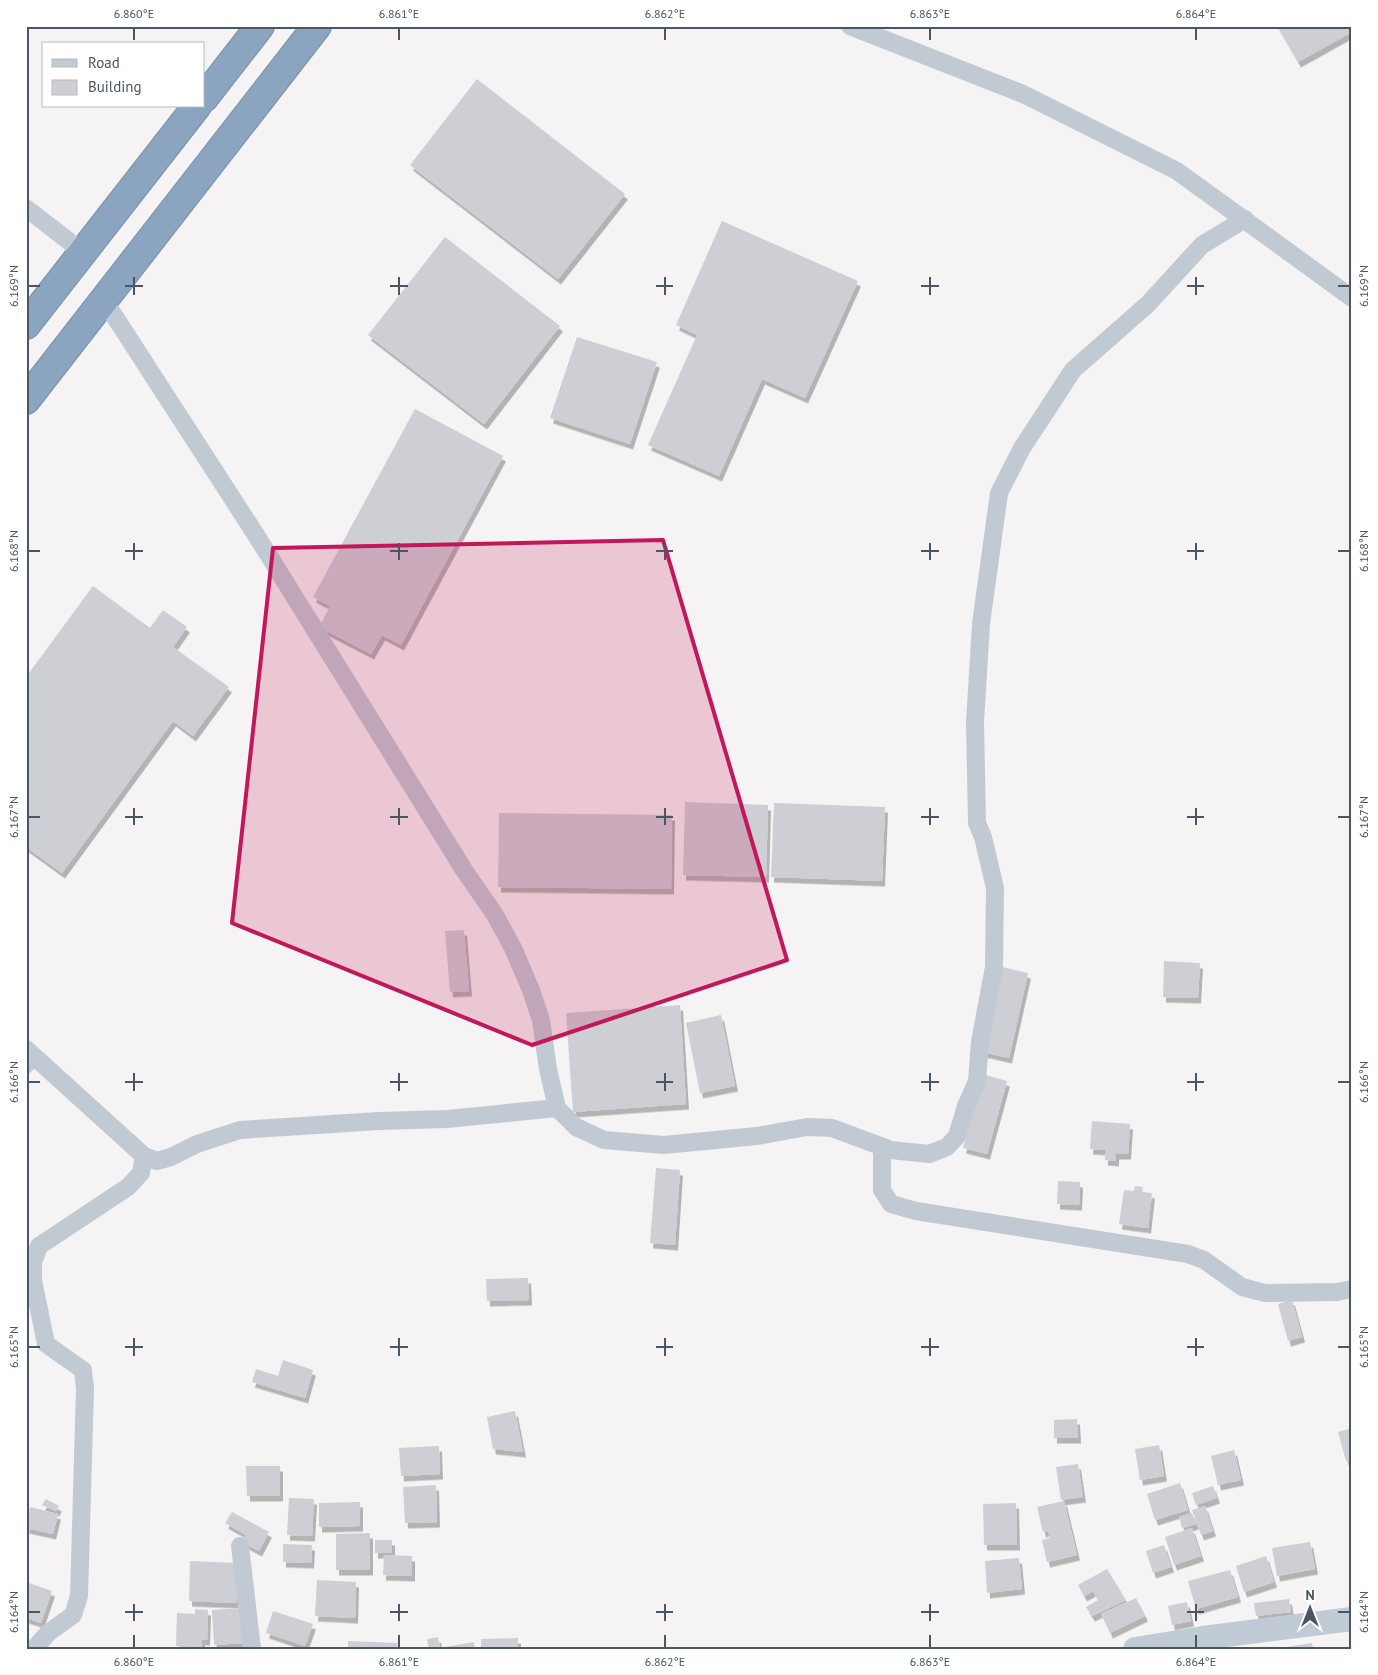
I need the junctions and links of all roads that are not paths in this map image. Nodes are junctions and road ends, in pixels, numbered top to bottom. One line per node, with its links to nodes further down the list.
1 (260, 26): 4 (highway)
2 (317, 26): 10 (highway)
3 (850, 26): 7 (street)
4 (205, 97)
5 (195, 108): 8 (highway)
6 (26, 208): 8 (street)
7 (1245, 219): 9 (street); 15 (street)
8 (83, 252): 11 (highway)
9 (1352, 298)
10 (104, 300): 12 (highway); 14 (street)
11 (26, 325)
12 (26, 400)
13 (30, 1059): 16 (street)
14 (557, 1108): 15 (street); 16 (street)
15 (882, 1147): 17 (street)
16 (144, 1156): 20 (street)
17 (1352, 1289)
18 (240, 1546): 21 (street)
19 (1352, 1619): 22 (street)
20 (34, 1649)
21 (252, 1649)
22 (1135, 1649)

